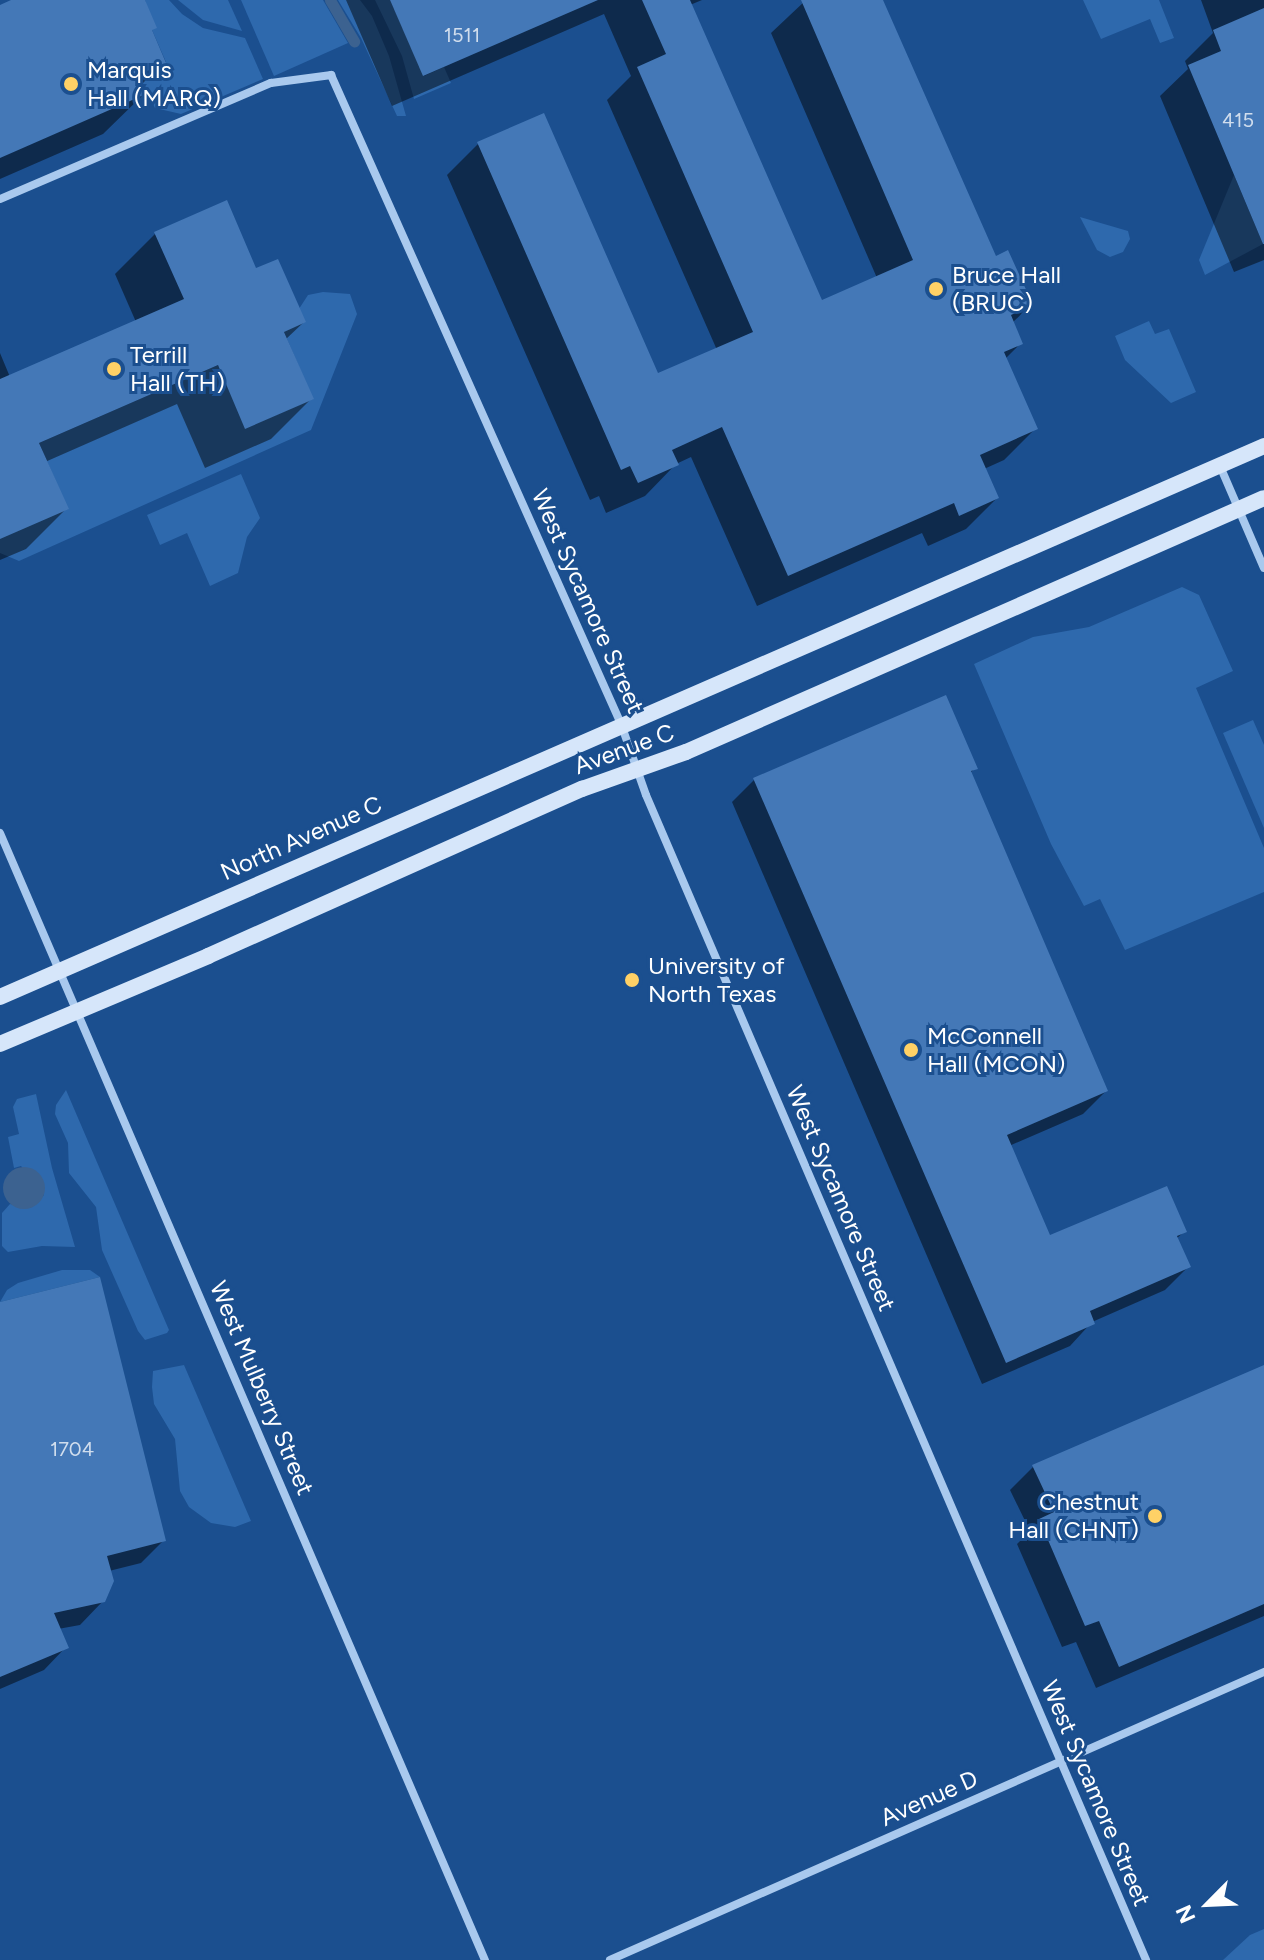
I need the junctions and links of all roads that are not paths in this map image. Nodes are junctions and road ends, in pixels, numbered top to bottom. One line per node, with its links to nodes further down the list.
1 (0, 199): 7 (street, West Sycamore Street)
2 (1264, 446): 3 (street, Avenue C)
3 (1220, 465): 5 (street); 7 (street, Avenue C)
4 (1264, 498): 5 (street, Avenue C)
5 (1238, 508): 6 (street); 8 (street, Avenue C)
6 (1264, 568)
7 (621, 724): 8 (street, West Sycamore Street); 10 (street, North Avenue C)
8 (635, 769): 12 (street, Avenue C); 15 (street, West Sycamore Street)
9 (0, 833): 10 (street, West Mulberry Street)
10 (60, 972): 11 (street, North Avenue C); 12 (street, West Mulberry Street)
11 (0, 997)
12 (78, 1011): 13 (street, Avenue C); 16 (street, West Mulberry Street)
13 (0, 1044)
14 (1264, 1672): 15 (street, Avenue D)
15 (1061, 1762): 17 (street, Avenue D); 18 (street, West Sycamore Street)
16 (485, 1960)
17 (610, 1960)
18 (1146, 1960)

